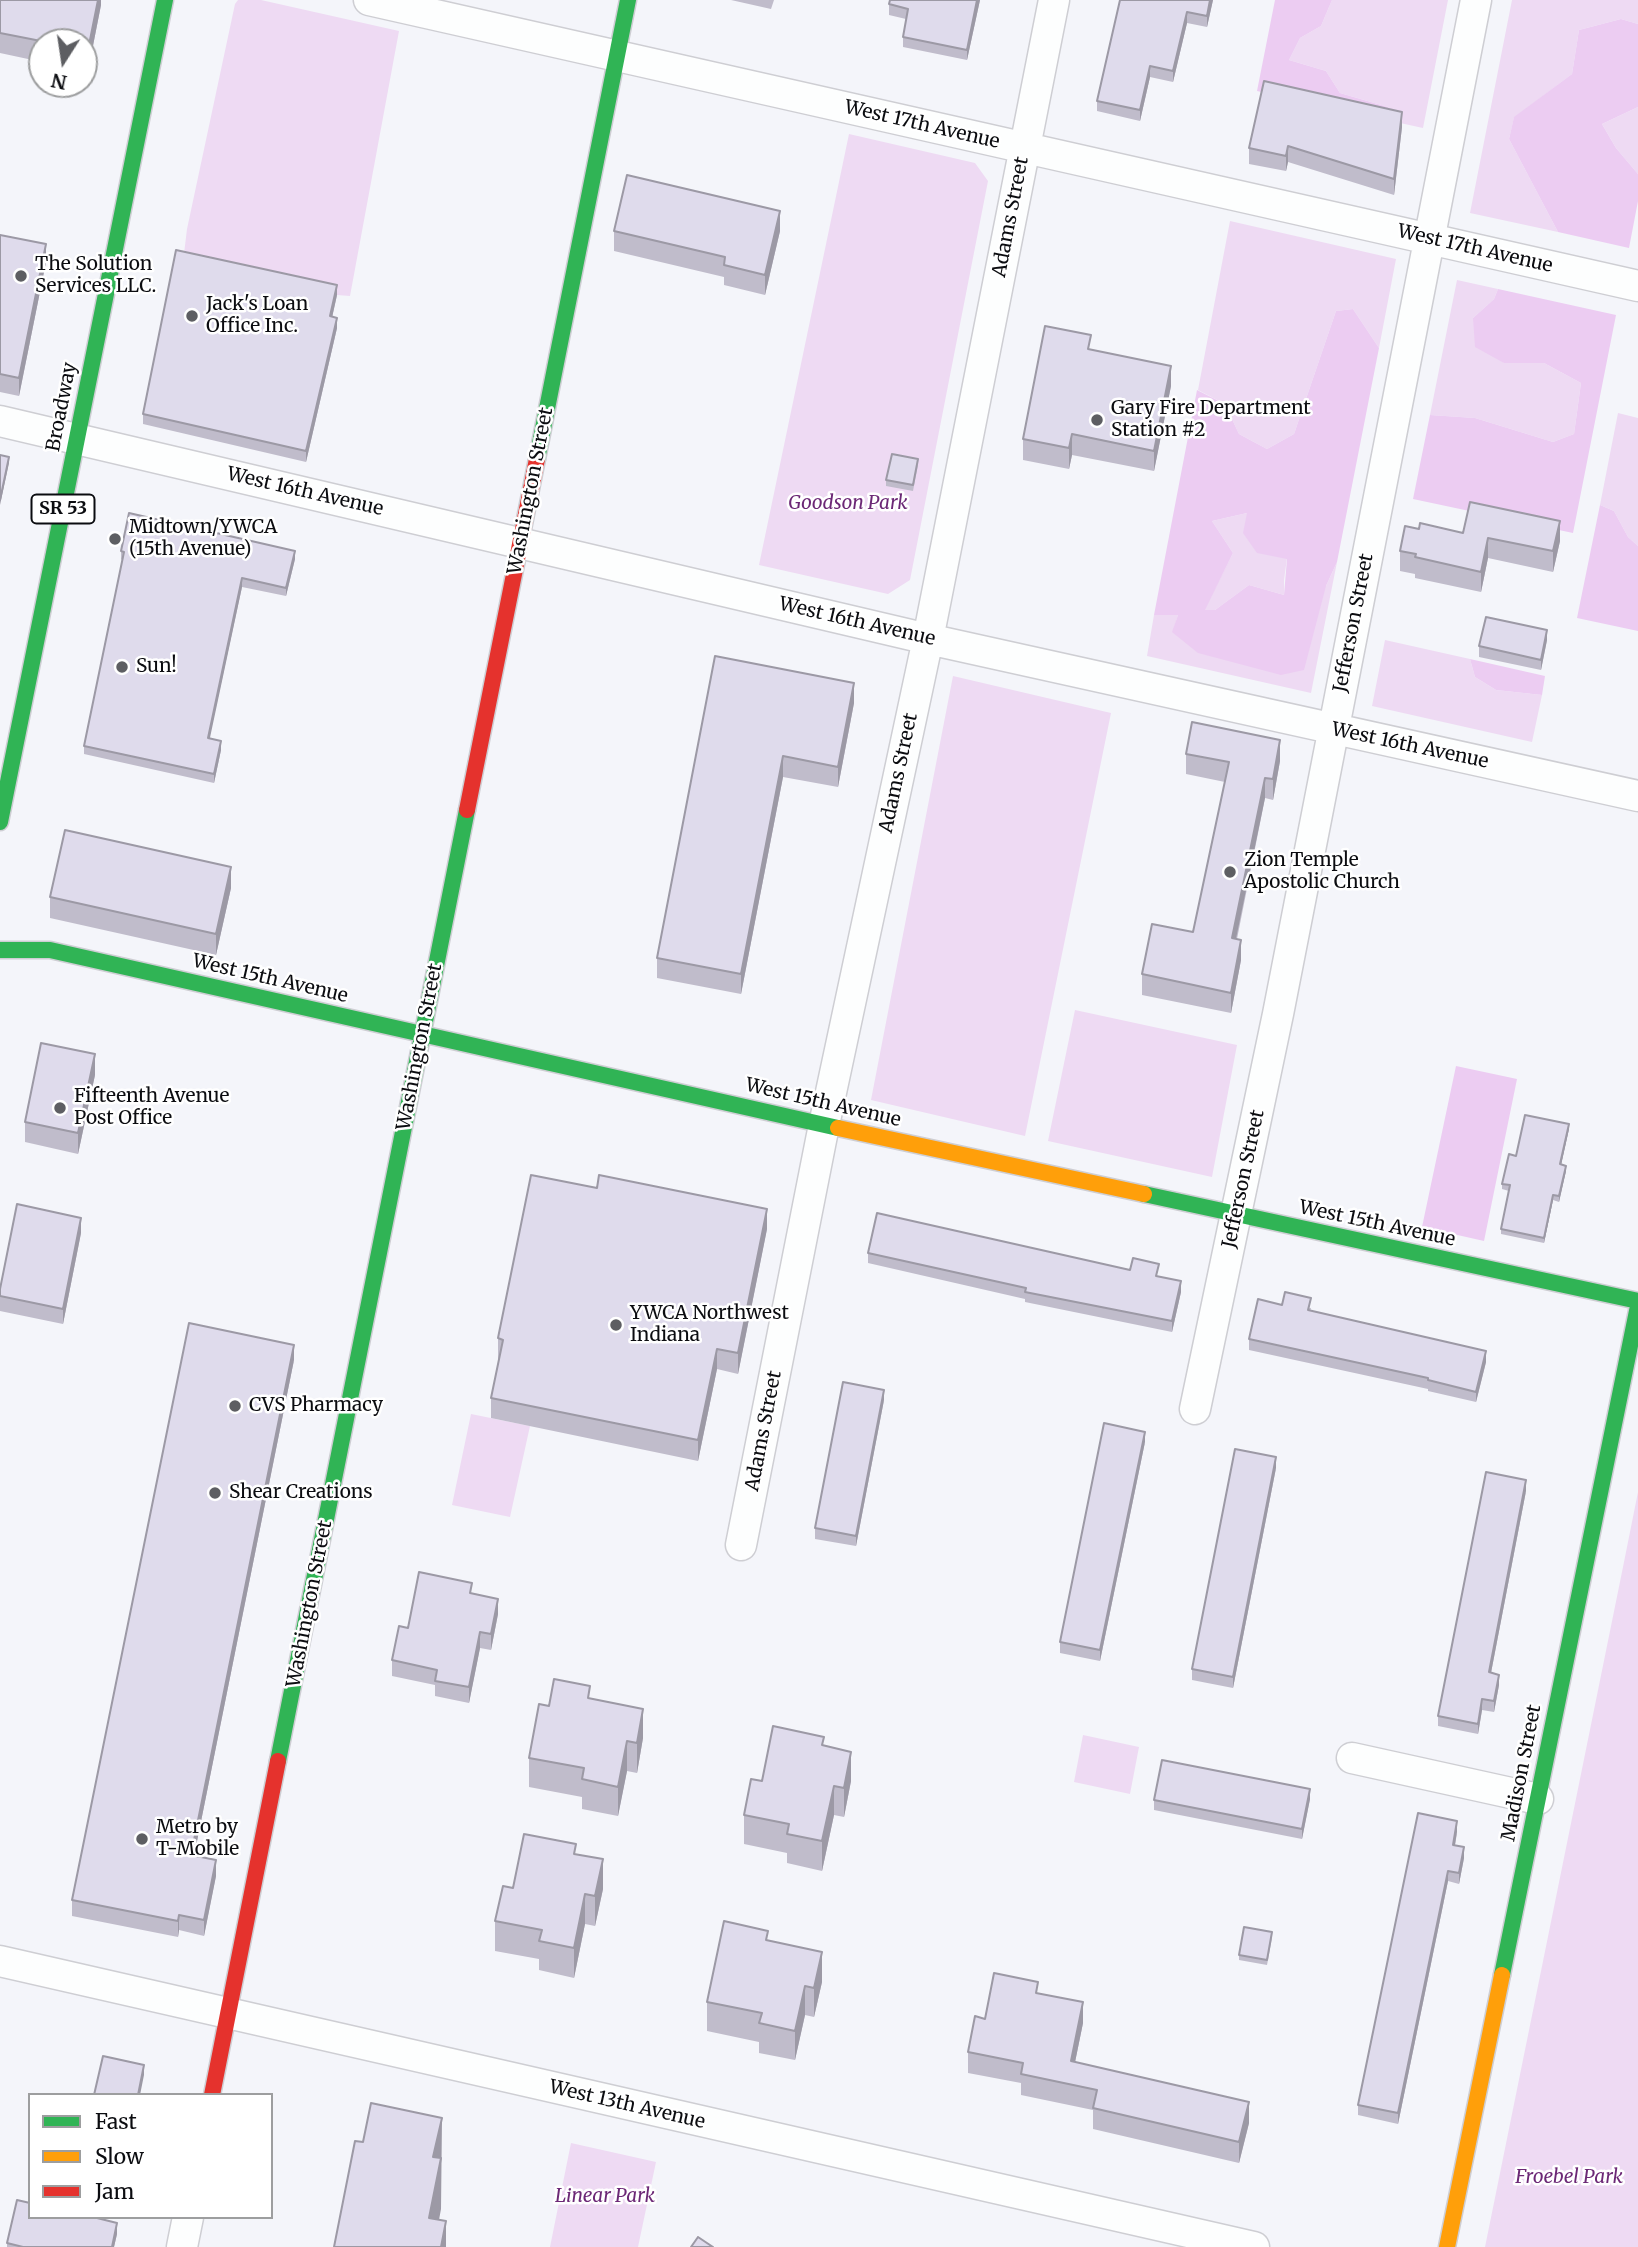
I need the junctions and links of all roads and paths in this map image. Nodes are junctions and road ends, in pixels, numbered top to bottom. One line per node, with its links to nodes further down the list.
1 (165, 0): 11 (street, Broadway / SR 53)
2 (369, 0): 6 (street, West 17th Avenue)
3 (628, 0): 6 (street, Washington Street)
4 (1054, 0): 7 (street, Adams Street)
5 (1476, 0): 8 (street, Jefferson Street)
6 (617, 57): 7 (street, West 17th Avenue); 12 (street, Washington Street)
7 (1024, 149): 8 (street, West 17th Avenue); 13 (street, Adams Street)
8 (1429, 239): 9 (street, West 17th Avenue); 14 (street, Jefferson Street)
9 (1638, 286)
10 (0, 421): 11 (street, West 16th Avenue)
11 (77, 439): 12 (street, West 16th Avenue); 16 (street, Broadway / SR 53)
12 (520, 543): 13 (street, West 16th Avenue); 18 (street, Washington Street)
13 (928, 639): 14 (street, West 16th Avenue); 19 (street, Adams Street)
14 (1333, 730): 15 (street, West 16th Avenue); 20 (street, Jefferson Street)
15 (1638, 796)
16 (0, 822)
17 (0, 950): 18 (street, West 15th Avenue)
18 (423, 1034): 19 (street, West 15th Avenue); 27 (street, Washington Street)
19 (824, 1125): 20 (street, West 15th Avenue); 23 (street, Adams Street)
20 (1237, 1215): 21 (street, West 15th Avenue); 22 (street, Jefferson Street)
21 (1638, 1304): 25 (street, Madison Street)
22 (1195, 1409)
23 (741, 1545)
24 (1352, 1758): 25 (street)
25 (1538, 1799): 32 (street, Madison Street)
26 (0, 1961): 27 (street, West 13th Avenue)
27 (228, 2013): 28 (street, Washington Street); 31 (street, West 13th Avenue)
28 (212, 2093)
29 (188, 2219): 30 (street)
30 (182, 2247)
31 (1254, 2247)
32 (1447, 2247)

